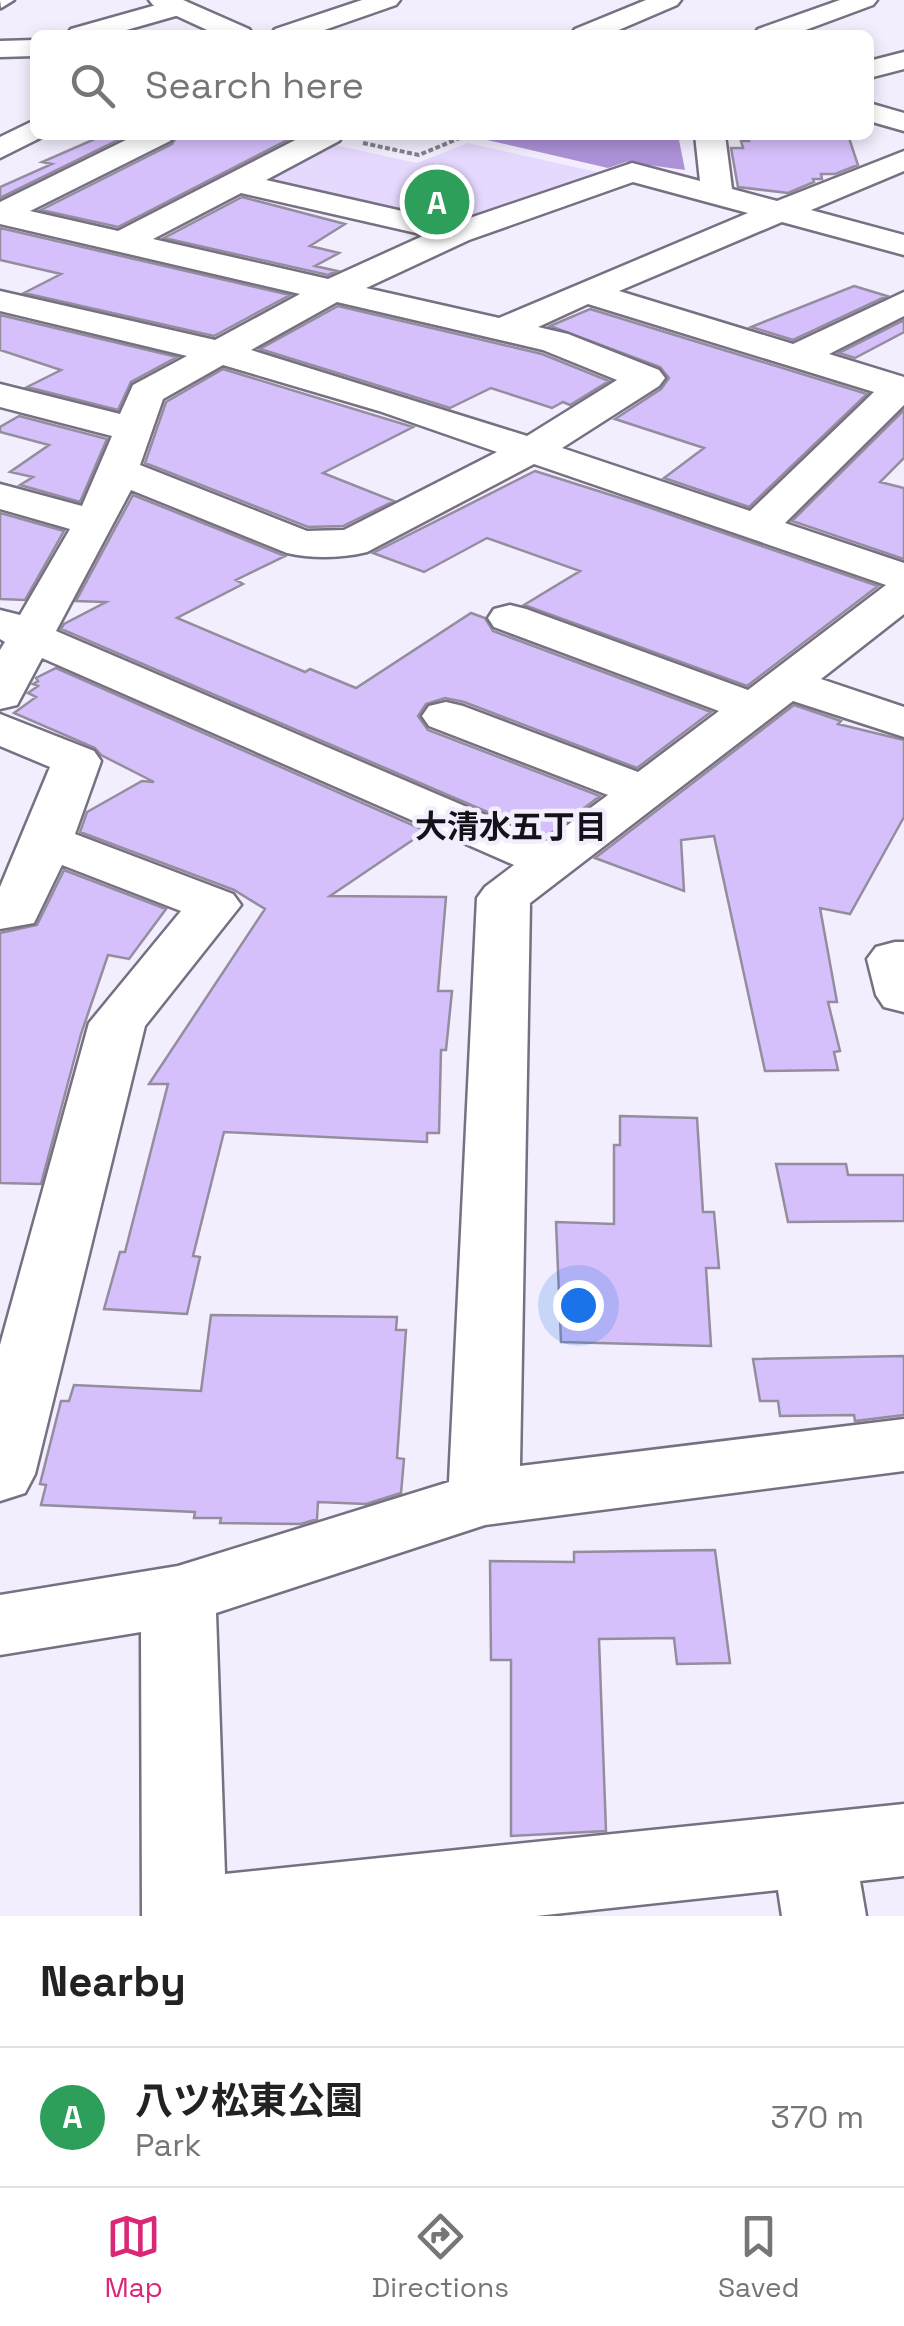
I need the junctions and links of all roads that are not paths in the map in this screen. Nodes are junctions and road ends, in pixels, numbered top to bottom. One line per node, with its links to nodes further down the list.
1 (386, 0): 7 (street)
2 (864, 0): 9 (street)
3 (662, 1): 8 (street)
4 (169, 3): 5 (street); 6 (street)
5 (94, 30)
6 (229, 30)
7 (299, 30)
8 (595, 30)
9 (781, 30)
10 (0, 48): 11 (street)
11 (30, 48)
12 (904, 60): 13 (street)
13 (874, 69)
14 (874, 113): 15 (street)
15 (904, 122)
16 (30, 132): 20 (street)
17 (150, 140): 25 (street)
18 (317, 140): 22 (street)
19 (711, 140): 23 (street)
20 (0, 150)
21 (904, 160): 24 (street)
22 (234, 182): 26 (street); 27 (street)
23 (717, 192): 24 (street); 26 (street)
24 (779, 213): 28 (street); 30 (street)
25 (0, 214): 27 (street)
26 (457, 233): 29 (street)
27 (121, 243): 29 (street)
28 (904, 246)
29 (329, 292): 33 (street); 34 (street)
30 (586, 292): 33 (street); 35 (street)
31 (0, 301): 34 (street)
32 (898, 310): 35 (street)
33 (500, 331): 39 (street)
34 (218, 352): 38 (street); 39 (street)
35 (793, 358): 36 (street)
36 (902, 389): 43 (street)
37 (0, 395): 38 (street)
38 (134, 430): 40 (street)
39 (531, 450): 40 (street); 43 (street)
40 (119, 471): 42 (street)
41 (0, 496): 42 (street)
42 (95, 523): 47 (street)
43 (756, 528): 44 (street)
44 (904, 577)
45 (904, 593): 49 (street)
46 (510, 618): 49 (street)
47 (14, 630): 48 (street); 55 (street)
48 (0, 695)
49 (770, 695): 51 (street); 53 (street)
50 (446, 716): 53 (street)
51 (904, 722)
52 (0, 728): 54 (street)
53 (644, 791): 55 (street)
54 (47, 840): 56 (street); 57 (street)
55 (551, 862): 60 (street)
56 (0, 912)
57 (16, 1340): 59 (street)
58 (904, 1445): 60 (street)
59 (0, 1474)
60 (484, 1498): 61 (street)
61 (178, 1596): 62 (street); 65 (street)
62 (0, 1625)
63 (904, 1840): 64 (street)
64 (819, 1883): 65 (street)
65 (187, 1916)

